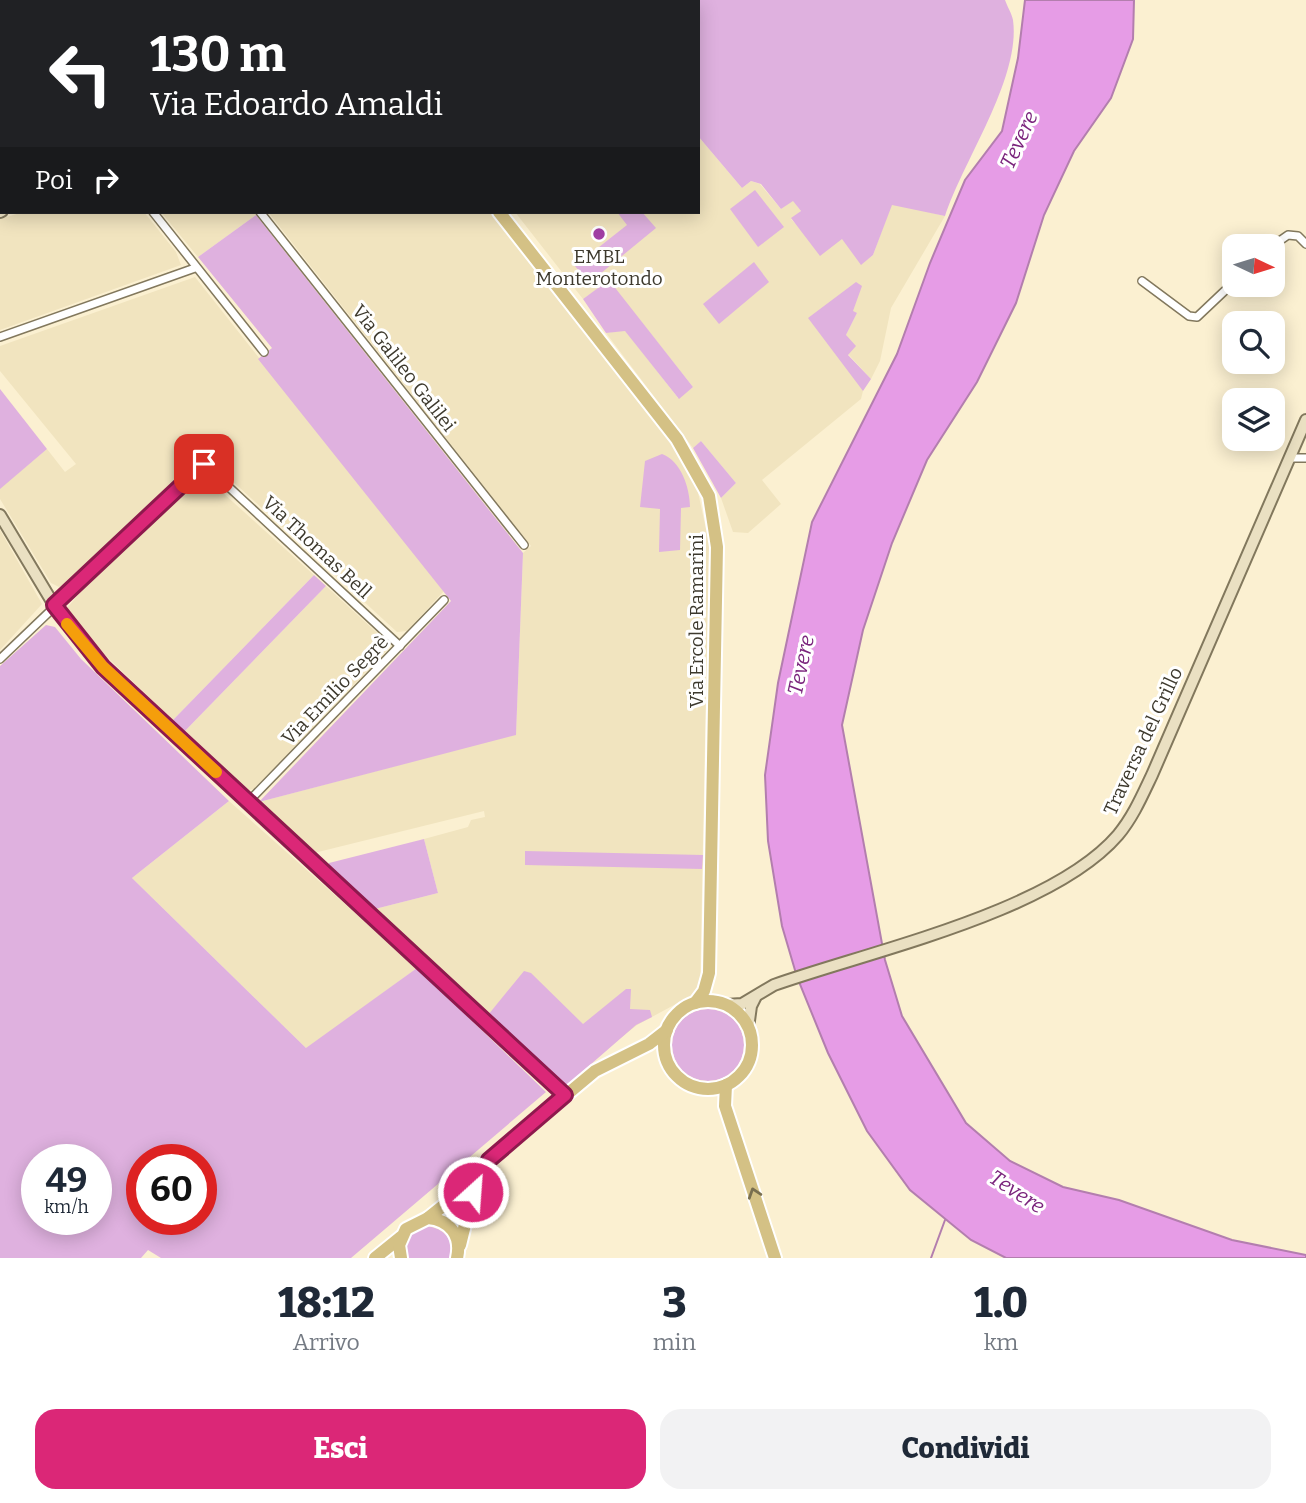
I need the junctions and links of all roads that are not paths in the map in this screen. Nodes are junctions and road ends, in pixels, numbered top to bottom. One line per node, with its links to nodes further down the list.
1 (154, 214): 6 (street)
2 (262, 214): 15 (street, Via Galileo Galilei)
3 (501, 214): 21 (main road, Via Ercole Ramarini)
4 (1285, 236): 5 (street)
5 (1306, 244)
6 (195, 268): 9 (street); 10 (street)
7 (1142, 281): 8 (street)
8 (1222, 293)
9 (0, 337)
10 (264, 352)
11 (1306, 420): 12 (main road, Traversa del Grillo)
12 (1290, 458): 13 (street); 22 (main road, Traversa del Grillo)
13 (1306, 458)
14 (0, 515): 17 (main road)
15 (524, 545)
16 (444, 600): 18 (street, Via Emilio Segrè)
17 (54, 605): 18 (street, Via Thomas Bell); 19 (street, Via Thomas Bell); 20 (main road)
18 (400, 646): 20 (street, Via Emilio Segrè)
19 (0, 659)
20 (248, 802): 30 (main road)
21 (709, 974): 23 (main road, Via Ercole Ramarini); 24 (main road, Via Ercole Ramarini)
22 (757, 996): 24 (main road, Traversa del Grillo); 25 (main road)
23 (695, 1003): 24 (main road, Traversa del Grillo); 26 (main road)
24 (724, 1005): 25 (main road)
25 (748, 1028): 29 (main road)
26 (667, 1030): 27 (main road); 28 (main road)
27 (628, 1054): 28 (main road); 30 (main road)
28 (668, 1062): 29 (main road)
29 (726, 1085): 37 (main road, one-way to 29)
30 (565, 1095): 31 (main road)
31 (489, 1160): 32 (main road); 34 (main road)
32 (428, 1218): 33 (main road); 34 (main road)
33 (401, 1236): 35 (main road); 36 (main road)
34 (458, 1252)
35 (375, 1258)
36 (401, 1258)
37 (775, 1258)

